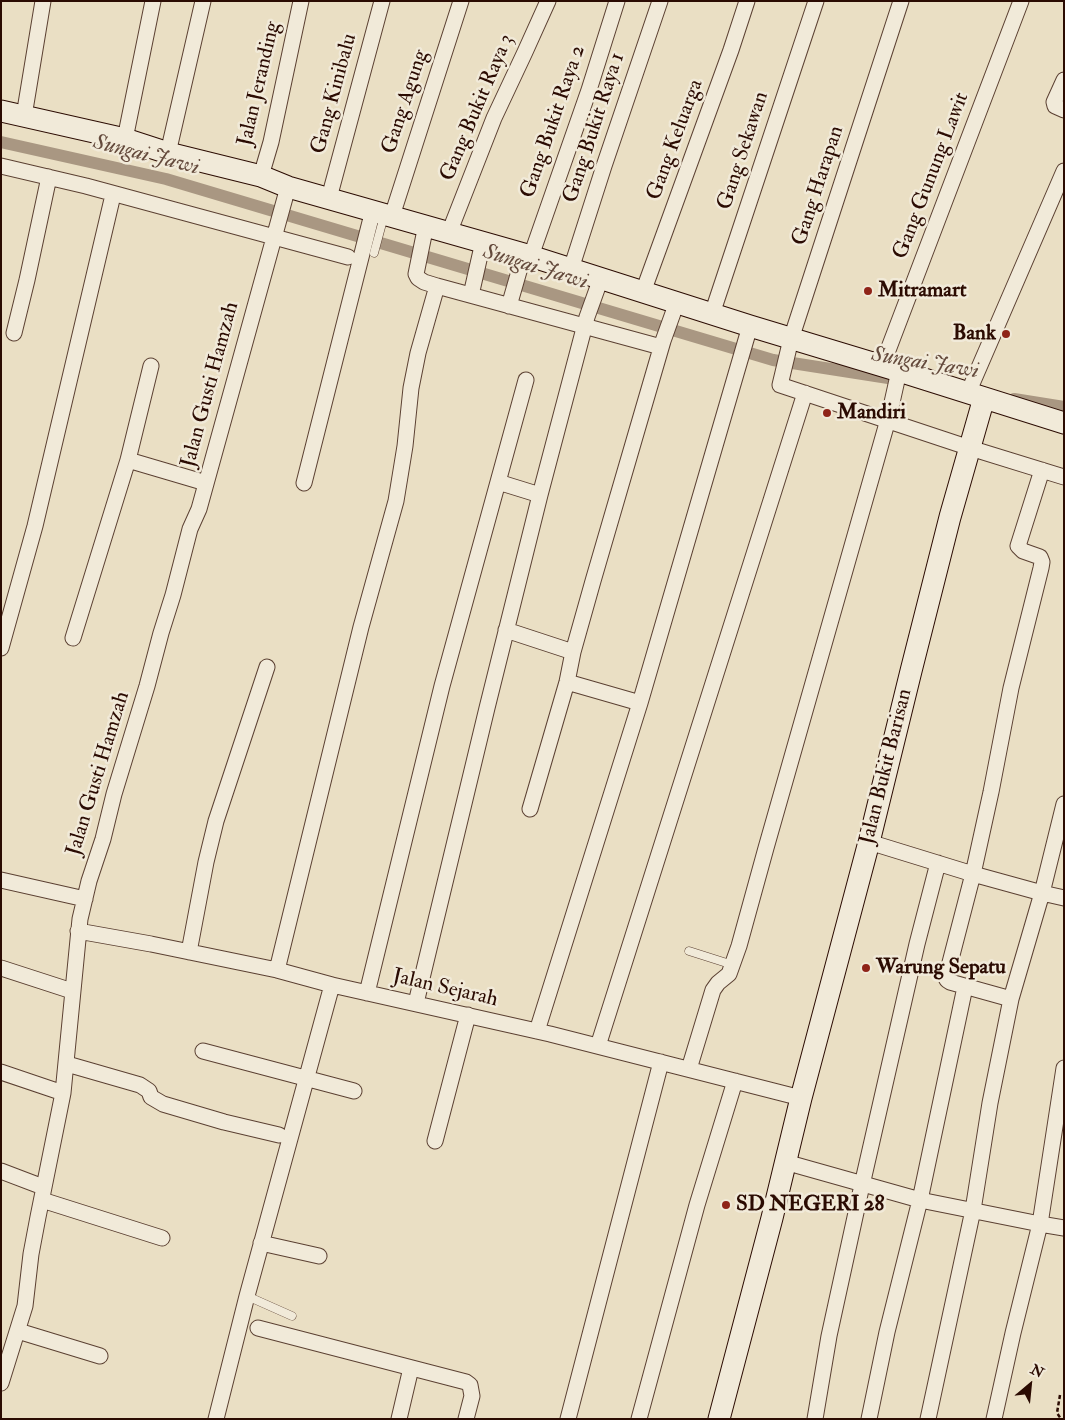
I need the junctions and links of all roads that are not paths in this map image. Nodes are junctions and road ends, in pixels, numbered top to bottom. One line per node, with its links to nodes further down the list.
1 (43, 1): 17 (street)
2 (152, 1): 18 (street)
3 (203, 1): 19 (street)
4 (301, 1): 22 (street, Jalan Jeranding)
5 (382, 1): 26 (street, Gang Kinibalu)
6 (460, 1): 27 (street, Gang Agung)
7 (548, 1): 30 (street, Gang Bukit Raya 3)
8 (617, 1): 33 (street, Gang Bukit Raya 2)
9 (660, 1): 34 (street, Gang Bukit Raya 1)
10 (747, 1): 38 (street, Gang Keluarga)
11 (816, 1): 41 (street, Gang Sekawan)
12 (901, 1): 46 (street, Gang Harapan)
13 (1021, 1): 48 (street, Gang Gunung Lawit)
14 (1064, 80): 15 (street)
15 (1064, 110)
16 (1, 112): 17 (street)
17 (24, 116): 18 (street)
18 (125, 139): 19 (street)
19 (168, 153): 22 (street)
20 (1, 166): 23 (street)
21 (1064, 171): 51 (street)
22 (261, 176): 24 (street)
23 (48, 177): 25 (street); 44 (street)
24 (287, 191): 26 (street); 28 (street, Jalan Gusti Hamzah)
25 (113, 195): 28 (street); 64 (street)
26 (329, 198): 27 (street)
27 (380, 218): 29 (street); 60 (street, Gang Agung)
28 (274, 233): 32 (street); 59 (street, Jalan Gusti Hamzah)
29 (425, 233): 30 (street); 36 (street)
30 (449, 233): 31 (street)
31 (482, 249): 33 (street); 37 (street)
32 (348, 257)
33 (525, 260): 34 (street); 39 (street, Gang Bukit Raya 2)
34 (571, 269): 35 (street)
35 (599, 283): 38 (street); 42 (street)
36 (437, 286): 37 (street); 83 (street)
37 (472, 289): 39 (street)
38 (643, 292): 40 (street)
39 (510, 302): 42 (street)
40 (676, 306): 41 (street); 45 (street)
41 (712, 314): 43 (street)
42 (586, 322): 45 (street); 61 (street)
43 (748, 332): 46 (street); 68 (street)
44 (14, 333)
45 (662, 344): 65 (street)
46 (790, 345): 48 (street); 50 (street, Gang Harapan)
47 (151, 366): 55 (street)
48 (893, 373): 51 (street); 52 (street, Gang Gunung Lawit)
49 (526, 380): 58 (street)
50 (805, 393): 52 (street); 92 (street)
51 (978, 400): 53 (street); 54 (street, Jalan Bukit Barisan)
52 (888, 419): 54 (street); 81 (street, Gang Gunung Lawit)
53 (1057, 421)
54 (971, 442): 56 (street); 71 (street, Jalan Bukit Barisan)
55 (128, 460): 59 (street); 63 (street)
56 (1042, 470): 57 (street); 73 (street)
57 (1064, 477)
58 (498, 482): 61 (street); 87 (street)
59 (206, 483): 77 (street, Jalan Gusti Hamzah)
60 (304, 483)
61 (540, 495): 62 (street)
62 (506, 630): 65 (street); 89 (street)
63 (73, 638)
64 (1, 648)
65 (573, 652): 67 (street)
66 (267, 667): 80 (street)
67 (567, 682): 68 (street); 70 (street)
68 (640, 702): 91 (street)
69 (1064, 804): 75 (street)
70 (530, 809)
71 (870, 842): 72 (street); 103 (street, Jalan Bukit Barisan)
72 (938, 863): 73 (street); 108 (street)
73 (973, 874): 75 (street); 85 (street)
74 (1, 880): 77 (street)
75 (1042, 893): 76 (street); 88 (street)
76 (1064, 898)
77 (85, 899): 78 (street, Jalan Gusti Hamzah)
78 (78, 931): 80 (street, Jalan Sejarah); 86 (street, Jalan Gusti Hamzah)
79 (689, 951): 81 (lane)
80 (189, 952): 83 (street, Jalan Sejarah)
81 (733, 965): 97 (street)
82 (1, 968): 86 (street)
83 (277, 970): 84 (street, Jalan Sejarah)
84 (332, 985): 87 (street, Jalan Sejarah); 99 (street)
85 (965, 987): 88 (street); 110 (street)
86 (72, 991): 95 (street, Jalan Gusti Hamzah)
87 (366, 993): 89 (street, Jalan Sejarah)
88 (1011, 999): 111 (street)
89 (416, 1003): 90 (street, Jalan Sejarah)
90 (468, 1015): 91 (street, Jalan Sejarah); 105 (street)
91 (537, 1031): 92 (street, Jalan Sejarah)
92 (598, 1046): 94 (street, Jalan Sejarah)
93 (203, 1051): 99 (street)
94 (661, 1062): 97 (street, Jalan Sejarah); 127 (street)
95 (67, 1064): 102 (street, Jalan Gusti Hamzah); 104 (street)
96 (1064, 1068): 112 (street)
97 (689, 1069): 100 (street, Jalan Sejarah)
98 (1, 1072): 102 (street)
99 (307, 1080): 101 (street); 115 (street)
100 (735, 1081): 103 (street, Jalan Sejarah); 128 (street)
101 (354, 1091)
102 (63, 1093): 109 (street, Jalan Gusti Hamzah)
103 (800, 1098): 106 (street, Jalan Bukit Barisan)
104 (279, 1134)
105 (435, 1141)
106 (785, 1162): 108 (street); 129 (street, Jalan Bukit Barisan)
107 (1, 1171): 109 (street)
108 (862, 1185): 110 (street); 130 (street)
109 (43, 1194): 114 (street); 120 (street, Jalan Gusti Hamzah)
110 (920, 1200): 111 (street); 131 (street)
111 (973, 1210): 112 (street); 132 (street)
112 (1040, 1224): 113 (street); 133 (street)
113 (1064, 1228)
114 (162, 1238)
115 (261, 1243): 116 (street); 117 (street)
116 (318, 1256)
117 (247, 1296): 118 (lane); 124 (street)
118 (292, 1316)
119 (258, 1328): 122 (street)
120 (18, 1331): 121 (street); 123 (street, Jalan Gusti Hamzah)
121 (100, 1356)
122 (411, 1368): 125 (street); 126 (street)
123 (1, 1383)
124 (216, 1419)
125 (399, 1419)
126 (466, 1419)
127 (568, 1419)
128 (639, 1419)
129 (718, 1419)
130 (815, 1419)
131 (870, 1419)
132 (928, 1419)
133 (994, 1419)

